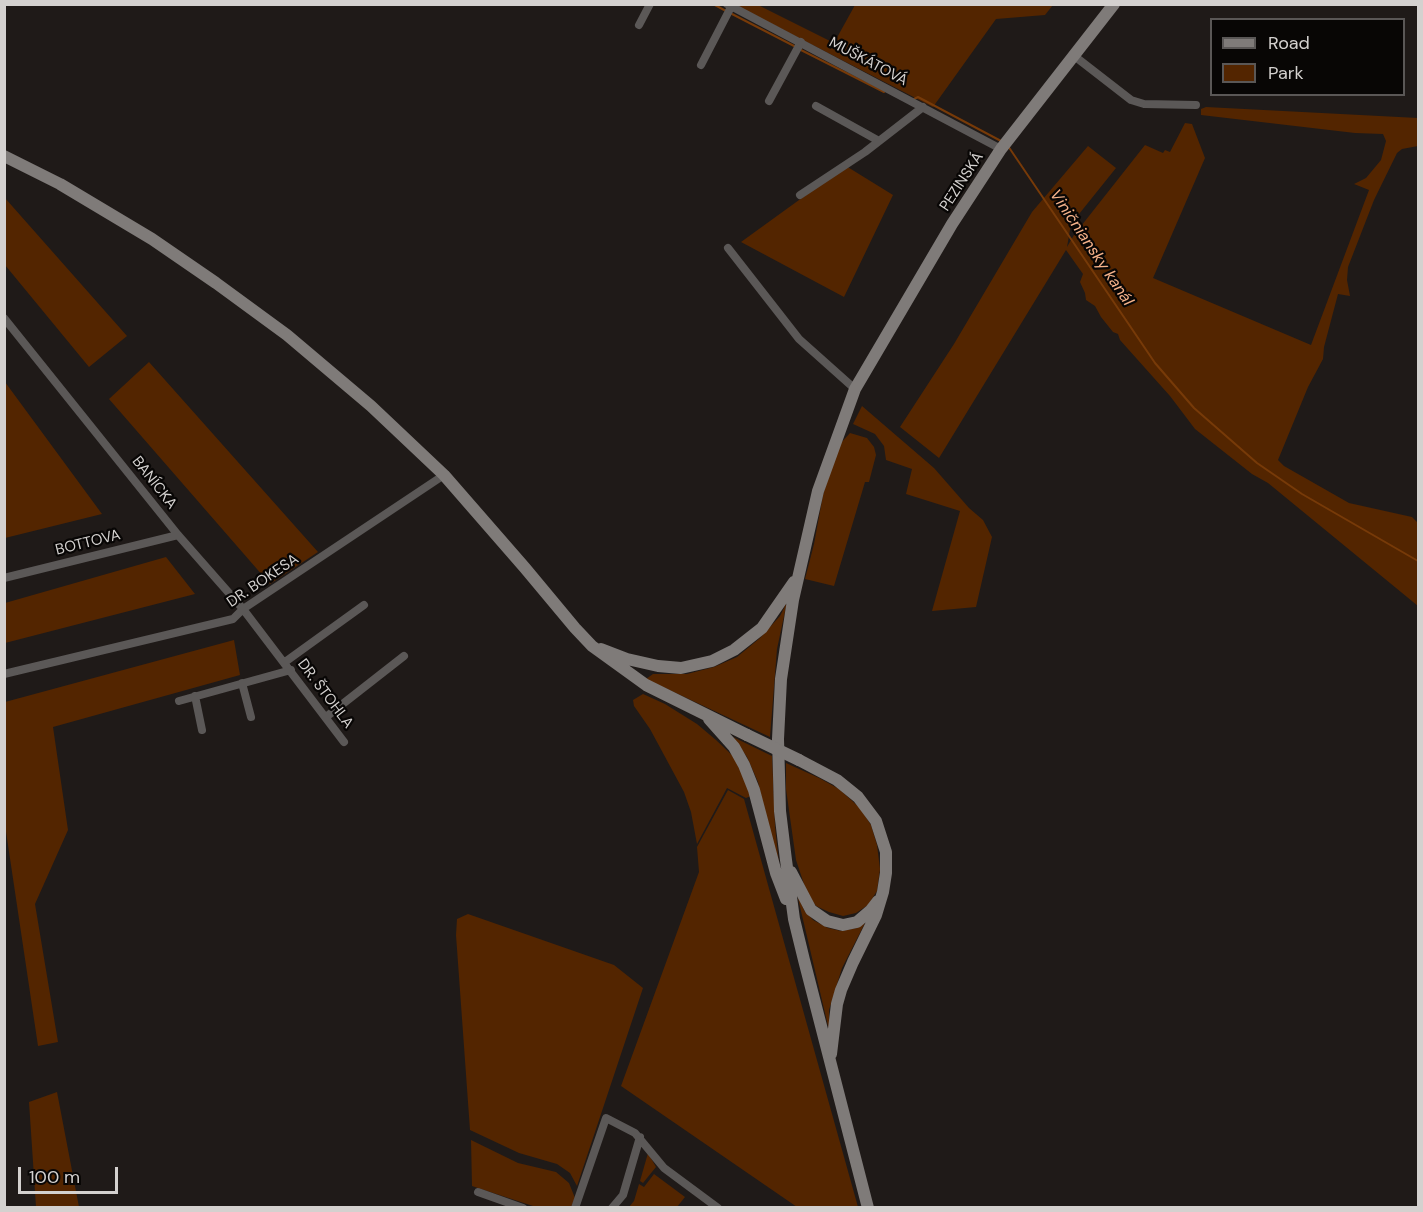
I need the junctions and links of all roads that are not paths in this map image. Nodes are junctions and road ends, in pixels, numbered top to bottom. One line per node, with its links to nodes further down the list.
1 (650, 4): 4 (street)
2 (1114, 4): 6 (main road, PEZINSKÁ)
3 (729, 6): 5 (street, MUŠKÁTOVÁ); 7 (street, MUŠKÁTOVÁ)
4 (639, 25)
5 (801, 42): 8 (street); 11 (street, MUŠKÁTOVÁ)
6 (1073, 56): 9 (street); 13 (main road, PEZINSKÁ)
7 (701, 65)
8 (769, 100)
9 (1196, 105)
10 (816, 106): 12 (street)
11 (924, 107): 12 (street); 13 (street, MUŠKÁTOVÁ)
12 (879, 141): 15 (street)
13 (1004, 145): 18 (main road, PEZINSKÁ)
14 (4, 156): 19 (main road)
15 (800, 195)
16 (728, 248): 18 (street)
17 (4, 318): 20 (street, BANÍCKA)
18 (855, 389): 21 (main road, PEZINSKÁ)
19 (444, 475): 24 (street, DR. BOKESA); 25 (main road)
20 (178, 535): 22 (street, BOTTOVA); 24 (street, BANÍCKA)
21 (800, 573): 25 (main road); 38 (main road, PEZINSKÁ)
22 (4, 578)
23 (364, 605): 27 (street)
24 (243, 609): 27 (street, BANÍCKA); 29 (street, DR. BOKESA)
25 (592, 646): 33 (main road)
26 (405, 656): 35 (street)
27 (285, 662): 28 (street, DR. ŠTOHLA)
28 (291, 670): 30 (street); 35 (street, DR. ŠTOHLA)
29 (4, 674)
30 (242, 683): 31 (street); 34 (street)
31 (195, 696): 32 (street); 36 (street)
32 (179, 701)
33 (704, 714): 39 (main road, bridge); 40 (main road)
34 (251, 717)
35 (326, 717): 37 (street, DR. ŠTOHLA)
36 (202, 729)
37 (344, 742)
38 (786, 860): 39 (main road); 40 (main road, PEZINSKÁ)
39 (883, 892): 41 (main road)
40 (794, 919): 41 (main road)
41 (831, 1061): 48 (main road)
42 (640, 1137): 45 (street); 46 (street); 47 (street)
43 (478, 1192): 44 (street)
44 (523, 1208)
45 (575, 1208)
46 (612, 1208)
47 (718, 1208)
48 (868, 1208)

